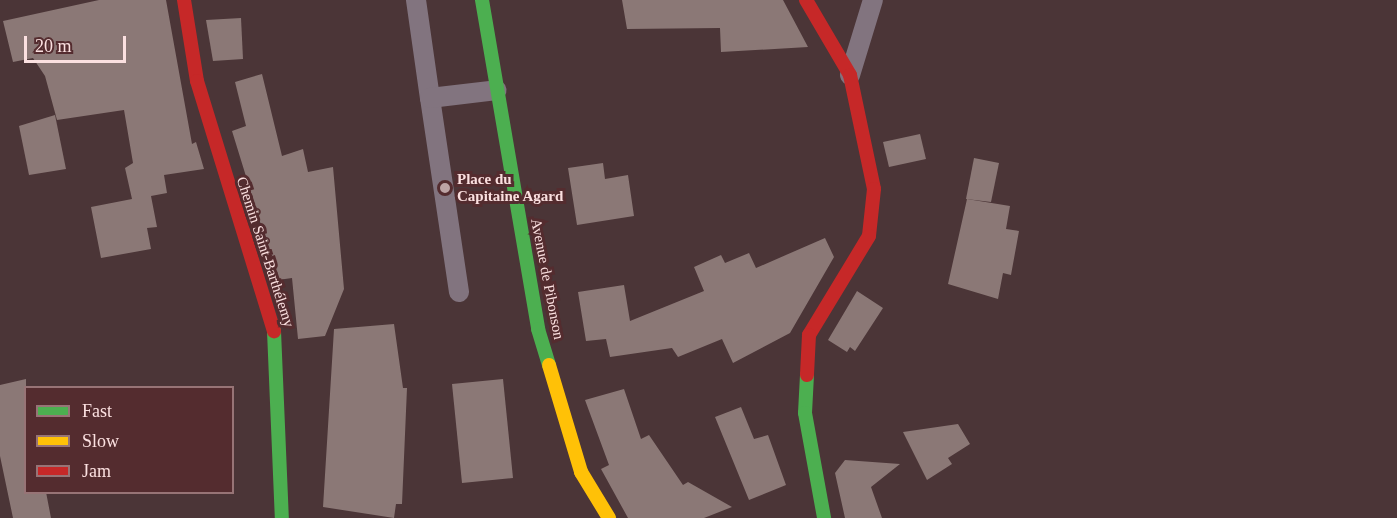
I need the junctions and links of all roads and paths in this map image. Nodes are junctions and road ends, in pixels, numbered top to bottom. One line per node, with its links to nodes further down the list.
1 (184, 0): 10 (street, Chemin Saint-Barthélemy)
2 (416, 0): 8 (lane)
3 (482, 0): 7 (street, Avenue de Pibonson)
4 (806, 0): 6 (street)
5 (873, 0): 6 (lane)
6 (850, 75): 12 (street)
7 (497, 90): 8 (lane); 11 (street, Avenue de Pibonson)
8 (430, 98): 9 (lane)
9 (459, 292)
10 (282, 518)
11 (609, 518)
12 (824, 518)

